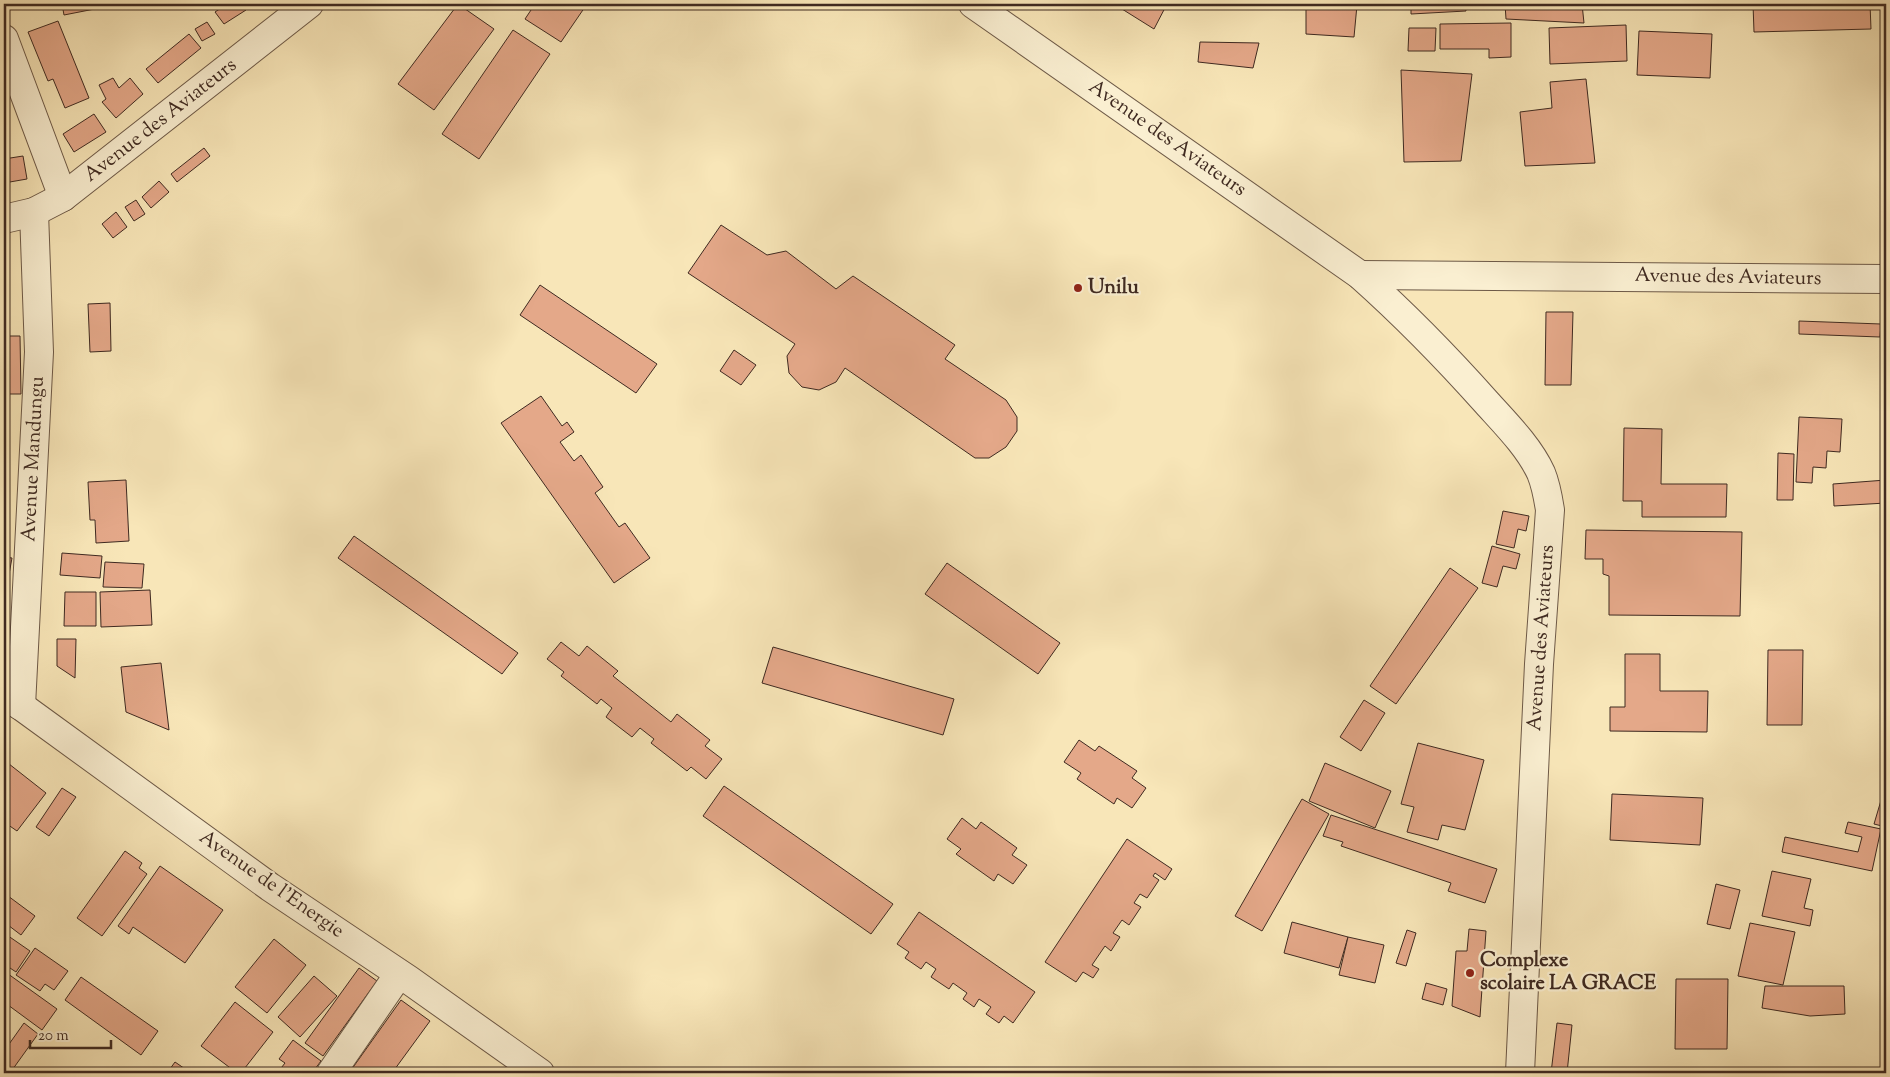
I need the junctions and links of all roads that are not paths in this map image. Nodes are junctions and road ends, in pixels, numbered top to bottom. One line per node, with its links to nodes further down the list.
1 (308, 4): 4 (street, Avenue des Aviateurs)
2 (973, 4): 7 (street, Avenue des Aviateurs)
3 (4, 38): 4 (street)
4 (63, 197): 5 (street, Avenue des Aviateurs)
5 (34, 212): 6 (street, Avenue des Aviateurs); 9 (street, Avenue Mandungu)
6 (4, 219)
7 (1360, 275): 8 (street, Avenue des Aviateurs); 13 (street, Avenue des Aviateurs)
8 (1886, 279)
9 (12, 701): 10 (street, Avenue de l'Energie)
10 (399, 974): 11 (street); 12 (street, Avenue de l'Energie)
11 (331, 1073)
12 (540, 1073)
13 (1520, 1073)

